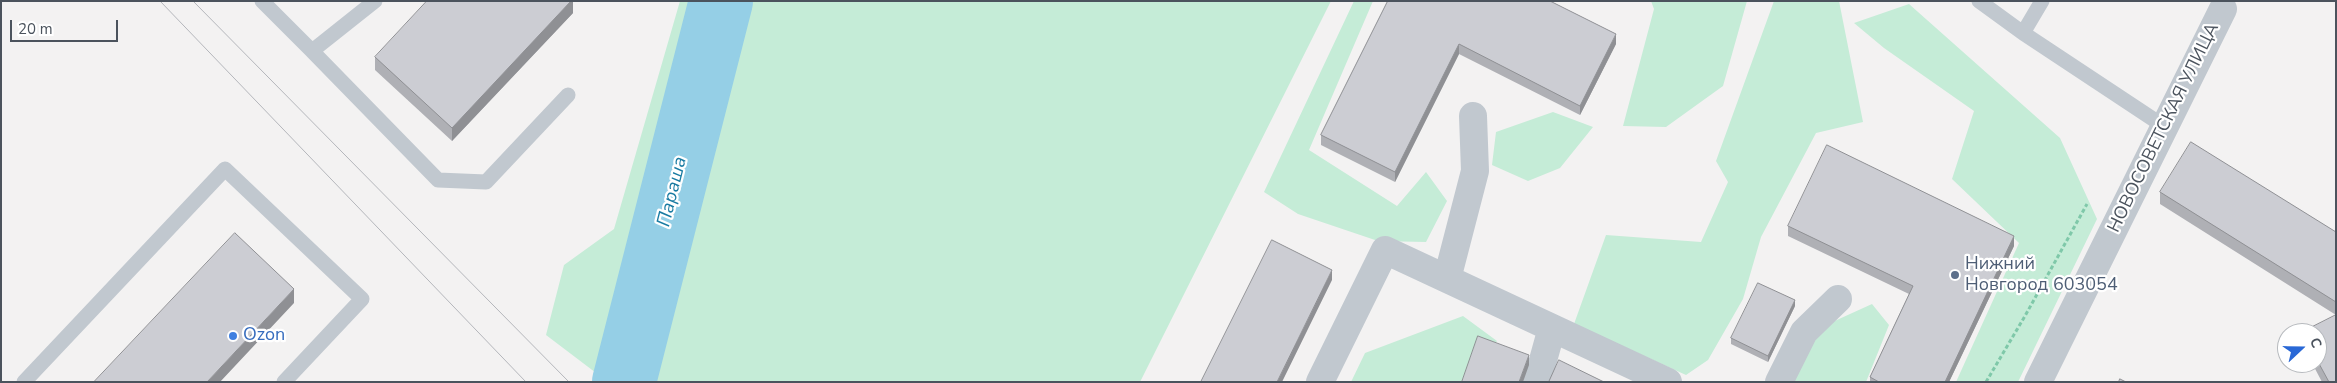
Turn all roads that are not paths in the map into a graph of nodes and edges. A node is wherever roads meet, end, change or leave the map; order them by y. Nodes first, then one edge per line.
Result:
1 (262, 1) edge
2 (375, 1) edge
3 (1979, 1) edge
4 (2042, 1) edge
5 (2223, 9) dead end
6 (2023, 33) junction
7 (312, 51) junction
8 (568, 95) dead end
9 (1473, 116) dead end
10 (2165, 127) junction
11 (1447, 279) junction
12 (1838, 299) dead end
13 (1552, 328) junction
14 (24, 382) edge
15 (284, 382) edge
16 (1320, 382) edge
17 (1537, 382) edge
18 (1668, 382) edge
19 (1779, 382) edge
20 (2038, 382) edge

1 - 7 lane
2 - 7 lane
3 - 6 lane
4 - 6 lane
5 - 10 street, НОВОСОВЕТСКАЯ УЛИЦА
6 - 10 lane
7 - 8 lane
9 - 11 street
10 - 20 street, НОВОСОВЕТСКАЯ УЛИЦА
11 - 13 street
11 - 16 street
12 - 19 street
13 - 17 street
13 - 18 street
14 - 15 lane

